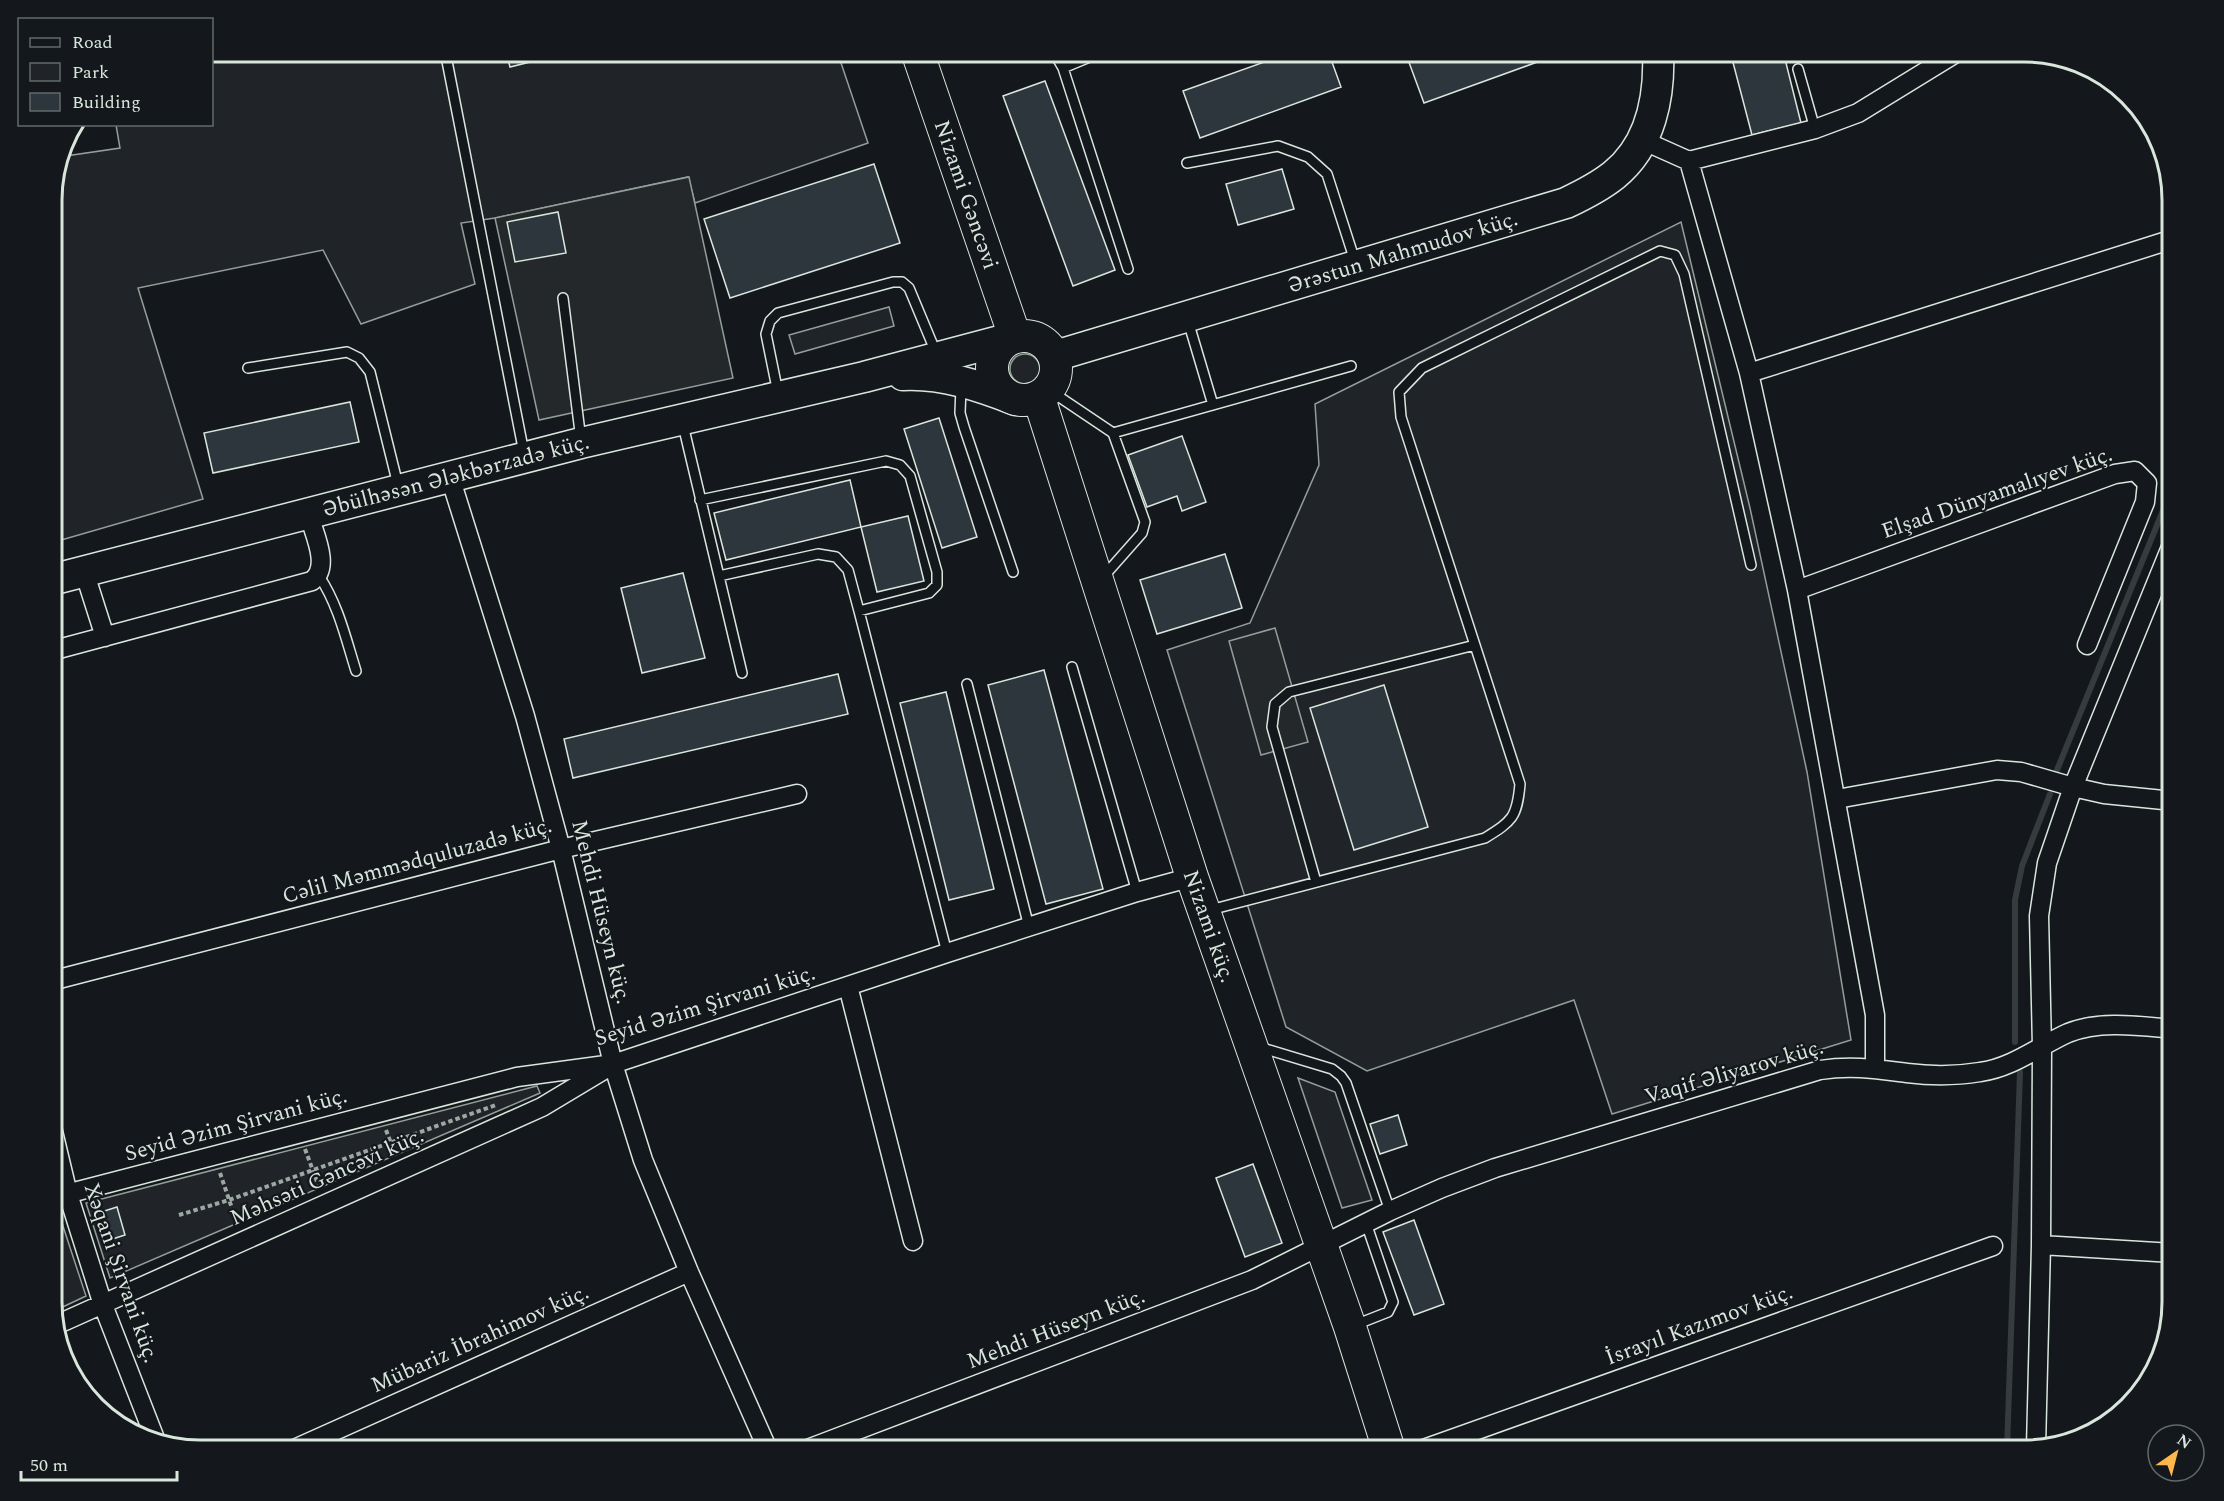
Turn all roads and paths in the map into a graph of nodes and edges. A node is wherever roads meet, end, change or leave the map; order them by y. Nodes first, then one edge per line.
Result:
1 (447, 62) edge
2 (921, 62) edge
3 (1059, 62) edge
4 (1077, 62) edge
5 (1658, 62) edge
6 (1941, 62) edge
7 (1063, 68) junction
8 (1798, 69) dead end
9 (1815, 129) junction
10 (1642, 141) junction
11 (1689, 161) junction
12 (1187, 163) dead end
13 (2163, 242) edge
14 (1356, 266) junction
15 (1128, 269) dead end
16 (563, 298) dead end
17 (1186, 317) junction
18 (1015, 337) junction
19 (1055, 356) junction
20 (938, 357) junction
21 (1351, 366) dead end
22 (248, 368) dead end
23 (1749, 373) junction
24 (864, 377) junction
25 (961, 381) junction
26 (778, 396) junction
27 (1034, 396) junction
28 (1213, 405) junction
29 (682, 420) junction
30 (1113, 433) junction
31 (581, 443) junction
32 (525, 458) junction
33 (450, 477) junction
34 (400, 490) junction
35 (700, 500) junction
36 (309, 514) junction
37 (1751, 565) dead end
38 (84, 571) junction
39 (1013, 572) dead end
40 (319, 576) junction
41 (719, 576) junction
42 (62, 577) edge
43 (1098, 582) junction
44 (2163, 584) edge
45 (1797, 590) junction
46 (859, 611) junction
47 (105, 637) junction
48 (1475, 645) junction
49 (2087, 645) dead end
50 (62, 648) edge
51 (1072, 667) dead end
52 (356, 671) dead end
53 (742, 673) dead end
54 (968, 684) dead end
55 (2073, 788) junction
56 (797, 794) dead end
57 (1837, 800) junction
58 (2163, 800) edge
59 (561, 849) junction
60 (1192, 877) junction
61 (1316, 882) junction
62 (1137, 892) junction
63 (1204, 912) junction
64 (1029, 927) junction
65 (947, 953) junction
66 (62, 978) edge
67 (848, 986) junction
68 (2163, 1029) edge
69 (1251, 1045) junction
70 (2042, 1047) junction
71 (613, 1064) junction
72 (1875, 1068) junction
73 (497, 1104) dead end
74 (384, 1126) dead end
75 (391, 1142) junction
76 (304, 1146) dead end
77 (396, 1155) dead end
78 (219, 1169) dead end
79 (313, 1170) junction
80 (320, 1187) dead end
81 (62, 1195) edge
82 (229, 1200) junction
83 (62, 1201) edge
84 (1390, 1211) junction
85 (179, 1215) dead end
86 (237, 1223) dead end
87 (1366, 1223) junction
88 (913, 1241) dead end
89 (2041, 1245) junction
90 (1321, 1246) junction
91 (1993, 1246) dead end
92 (2163, 1251) edge
93 (689, 1272) junction
94 (103, 1305) junction
95 (63, 1322) edge
96 (1350, 1327) junction
97 (152, 1431) edge
98 (2036, 1439) edge
99 (314, 1440) edge
100 (764, 1440) edge
101 (831, 1440) edge
102 (1386, 1440) edge
103 (1449, 1440) edge

1 - 32 lane
2 - 18 highway, Nizami Gəncəvi
3 - 7 lane
4 - 7 lane
5 - 10 main road, Ərəstun Mahmudov küç.
6 - 9 street
7 - 15 lane
8 - 9 lane
9 - 11 street
10 - 11 street
10 - 14 main road, Ərəstun Mahmudov küç.
11 - 23 street
12 - 14 lane
13 - 23 street
14 - 17 main road, Ərəstun Mahmudov küç.
16 - 31 lane
17 - 19 main road, Ərəstun Mahmudov küç.
17 - 28 lane
18 - 19 highway
18 - 20 main road
18 - 27 highway
19 - 27 highway
20 - 24 main road
20 - 26 lane
21 - 28 lane
22 - 34 lane
23 - 45 street
24 - 25 main road
24 - 26 main road, Əbülhəsən Ələkbərzadə küç.
25 - 27 main road
25 - 39 lane
26 - 29 main road, Əbülhəsən Ələkbərzadə küç.
27 - 30 lane
27 - 43 highway, Nizami küç.
28 - 30 lane
29 - 31 main road, Əbülhəsən Ələkbərzadə küç.
29 - 35 lane
30 - 43 lane
31 - 32 main road, Əbülhəsən Ələkbərzadə küç.
32 - 33 main road, Əbülhəsən Ələkbərzadə küç.
33 - 34 main road, Əbülhəsən Ələkbərzadə küç.
33 - 59 street, Mehdi Hüseyn küç.
34 - 36 main road, Əbülhəsən Ələkbərzadə küç.
35 - 41 lane
35 - 46 lane
36 - 38 main road, Əbülhəsən Ələkbərzadə küç.
36 - 40 street
37 - 48 lane
38 - 42 main road, Əbülhəsən Ələkbərzadə küç.
38 - 47 street
40 - 47 street
40 - 52 lane
41 - 46 lane
41 - 53 lane
43 - 60 highway, Nizami küç.
44 - 55 street
45 - 49 street, Elşad Dünyamalıyev küç.
45 - 57 street
46 - 65 lane
47 - 50 street
48 - 61 lane
48 - 61 lane
51 - 62 lane
54 - 64 lane
55 - 57 street
55 - 58 street
55 - 70 street
56 - 59 street, Cəlil Məmmədquluzadə küç.
57 - 72 street
59 - 66 street, Cəlil Məmmədquluzadə küç.
59 - 71 street, Mehdi Hüseyn küç.
60 - 62 street, Seyid Əzim Şirvani küç.
60 - 63 highway, Nizami küç.
61 - 63 lane
62 - 64 street, Seyid Əzim Şirvani küç.
63 - 69 highway, Nizami küç.
64 - 65 street, Seyid Əzim Şirvani küç.
65 - 67 street, Seyid Əzim Şirvani küç.
67 - 71 street, Seyid Əzim Şirvani küç.
67 - 88 street
68 - 70 street, Vaqif Əliyarov küç.
69 - 84 lane
69 - 90 highway, Nizami küç.
70 - 72 street, Vaqif Əliyarov küç.
70 - 89 street
71 - 81 street, Seyid Əzim Şirvani küç.
71 - 93 street, Mehdi Hüseyn küç.
71 - 94 street, Məhsəti Gəncəvi küç.
72 - 84 street, Vaqif Əliyarov küç.
73 - 75 path
74 - 75 path
75 - 77 path
75 - 79 path
76 - 79 path
78 - 82 path
79 - 80 path
79 - 82 path
82 - 85 path
82 - 86 path
83 - 94 street, Xəqani Şirvani küç.
84 - 87 street, Vaqif Əliyarov küç.
87 - 90 street, Vaqif Əliyarov küç.
87 - 96 lane
89 - 92 street
89 - 98 street
90 - 96 highway, Nizami küç.
90 - 101 street, Mehdi Hüseyn küç.
91 - 103 street, İsrayıl Kazımov küç.
93 - 99 street, Mübariz İbrahimov küç.
93 - 100 street, Mehdi Hüseyn küç.
94 - 95 street, Məhsəti Gəncəvi küç.
94 - 97 street, Xəqani Şirvani küç.
96 - 102 highway, Nizami küç.

